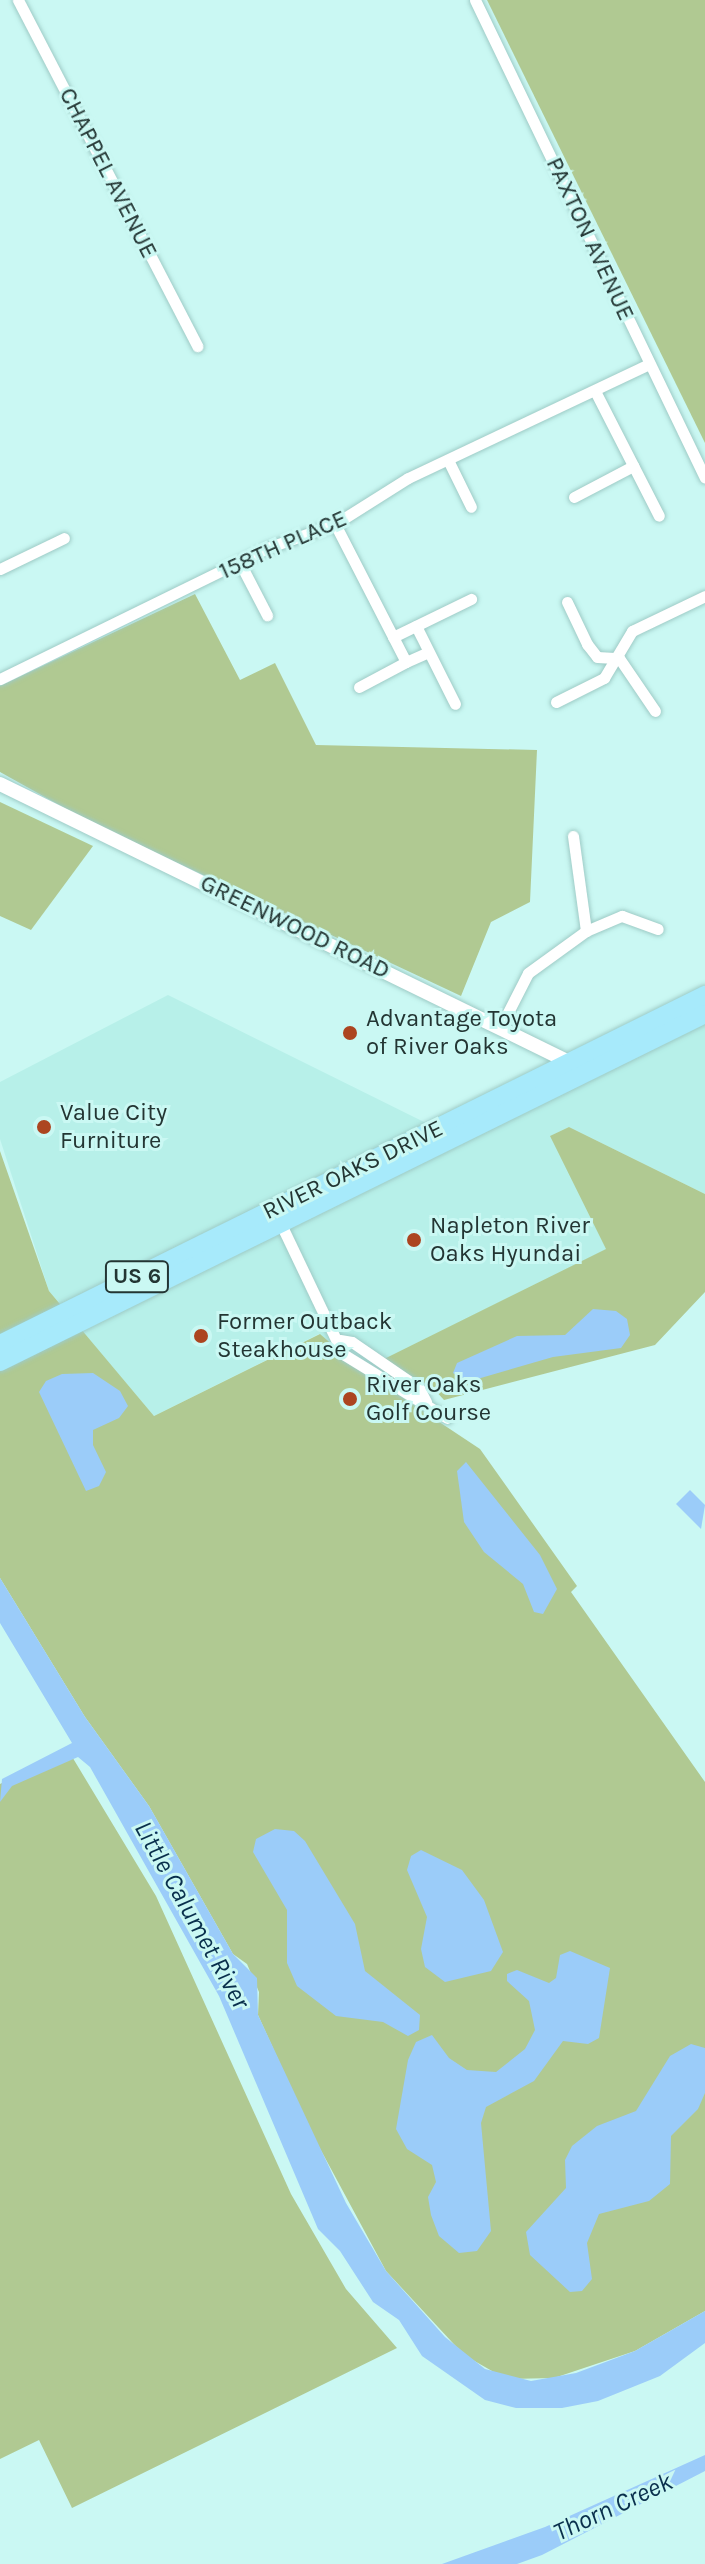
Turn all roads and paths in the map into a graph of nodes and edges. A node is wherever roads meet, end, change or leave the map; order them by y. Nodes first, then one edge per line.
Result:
1 (18, 0) edge
2 (475, 0) edge
3 (197, 346) dead end
4 (649, 364) junction
5 (595, 391) junction
6 (448, 460) junction
7 (633, 466) junction
8 (705, 478) edge
9 (574, 497) dead end
10 (471, 507) dead end
11 (659, 516) dead end
12 (335, 524) junction
13 (64, 538) dead end
14 (240, 563) junction
15 (0, 569) edge
16 (705, 596) edge
17 (471, 599) dead end
18 (567, 602) dead end
19 (267, 615) dead end
20 (416, 626) junction
21 (393, 637) junction
22 (428, 652) junction
23 (619, 658) junction
24 (406, 662) junction
25 (0, 679) edge
26 (359, 687) dead end
27 (556, 702) dead end
28 (455, 704) dead end
29 (655, 711) dead end
30 (0, 784) edge
31 (573, 836) dead end
32 (658, 929) dead end
33 (586, 931) junction
34 (705, 995) edge
35 (705, 1014) edge
36 (501, 1026) junction
37 (569, 1063) junction
38 (589, 1072) junction
39 (277, 1217) junction
40 (0, 1344) edge
41 (0, 1362) edge
42 (447, 1418) dead end

1 - 3 street, CHAPPEL AVENUE
2 - 4 street, PAXTON AVENUE
4 - 5 street, 158TH PLACE
4 - 8 street, PAXTON AVENUE
5 - 6 street, 158TH PLACE
5 - 7 street
6 - 10 street
6 - 12 street, 158TH PLACE
7 - 9 street
7 - 11 street
12 - 14 street, 158TH PLACE
12 - 21 street
13 - 15 street
14 - 19 street
14 - 25 street, 158TH PLACE
16 - 23 street
17 - 20 street
18 - 23 street
20 - 21 street
20 - 22 street
21 - 24 street
22 - 24 street
22 - 28 street
23 - 27 street
23 - 29 street
24 - 26 street
30 - 36 street, GREENWOOD ROAD
31 - 33 street
32 - 33 street
33 - 36 street
34 - 37 main road, RIVER OAKS DRIVE / US 6
35 - 38 main road, RIVER OAKS DRIVE / US 6
36 - 37 street, GREENWOOD ROAD
37 - 38 street, GREENWOOD ROAD
37 - 39 main road, RIVER OAKS DRIVE / US 6
38 - 39 main road, RIVER OAKS DRIVE / US 6
39 - 40 main road, RIVER OAKS DRIVE / US 6
39 - 41 main road, RIVER OAKS DRIVE / US 6
39 - 42 street

